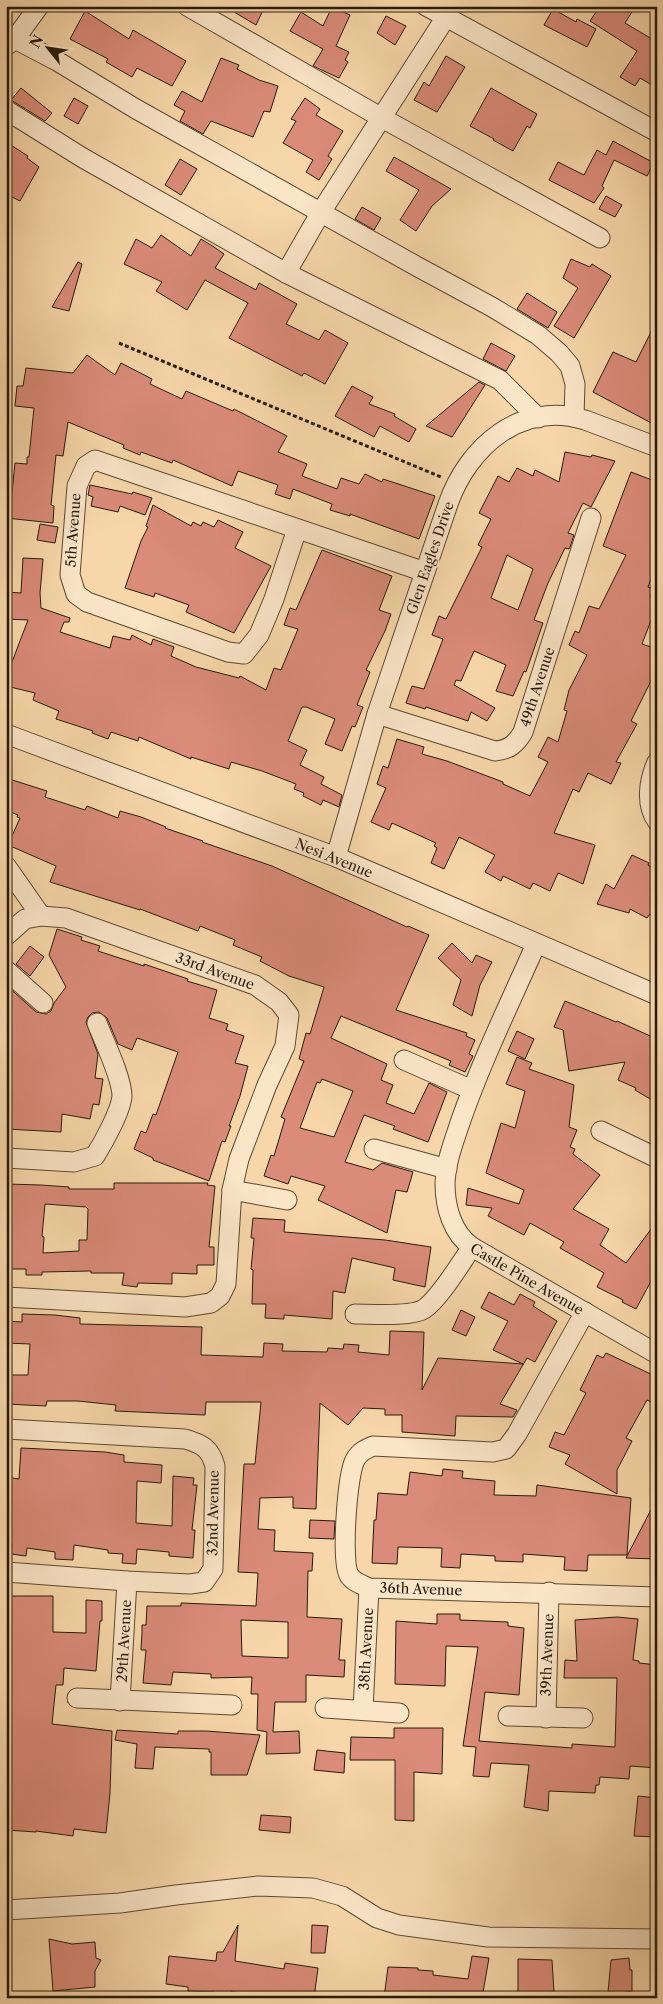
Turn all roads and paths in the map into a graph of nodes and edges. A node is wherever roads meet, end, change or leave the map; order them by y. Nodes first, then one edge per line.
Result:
1 (39, 6) edge
2 (187, 6) edge
3 (426, 6) edge
4 (446, 17) junction
5 (10, 42) edge
6 (6, 110) edge
7 (382, 118) junction
8 (657, 132) edge
9 (321, 212) junction
10 (600, 238) dead end
11 (286, 273) junction
12 (119, 343) dead end
13 (574, 417) junction
14 (538, 418) junction
15 (657, 447) edge
16 (455, 484) junction
17 (590, 518) dead end
18 (297, 530) junction
19 (425, 572) junction
20 (377, 714) junction
21 (6, 734) edge
22 (657, 762) edge
23 (657, 821) edge
24 (336, 857) junction
25 (6, 866) edge
26 (41, 916) junction
27 (6, 936) edge
28 (536, 944) junction
29 (6, 970) edge
30 (657, 995) edge
31 (43, 1003) dead end
32 (97, 1022) dead end
33 (404, 1060) dead end
34 (472, 1090) junction
35 (602, 1132) dead end
36 (374, 1149) dead end
37 (6, 1158) edge
38 (657, 1158) edge
39 (447, 1169) junction
40 (232, 1190) junction
41 (288, 1200) dead end
42 (472, 1247) junction
43 (6, 1297) edge
44 (585, 1312) junction
45 (355, 1314) dead end
46 (655, 1347) edge
47 (6, 1429) edge
48 (6, 1572) edge
49 (127, 1582) junction
50 (369, 1588) junction
51 (549, 1592) junction
52 (657, 1597) edge
53 (77, 1698) dead end
54 (120, 1701) junction
55 (232, 1705) dead end
56 (325, 1708) dead end
57 (363, 1710) junction
58 (399, 1713) dead end
59 (508, 1716) dead end
60 (546, 1718) junction
61 (583, 1718) dead end
62 (6, 1910) edge
63 (657, 1940) edge

1 - 5 street
2 - 7 street
3 - 4 street
4 - 7 street
4 - 8 street
5 - 9 street
6 - 11 street
7 - 9 street
7 - 10 street
9 - 11 street
9 - 13 street
11 - 14 street
12 - 16 path
13 - 14 street, Glen Eagles Drive
13 - 15 street, Glen Eagles Drive
14 - 16 street, Glen Eagles Drive
16 - 19 street, Glen Eagles Drive
17 - 20 street, 49th Avenue
18 - 18 street, 5th Avenue
18 - 19 street, 5th Avenue
19 - 20 street, Glen Eagles Drive
20 - 24 street, Glen Eagles Drive
21 - 24 street, Nesi Avenue
22 - 23 street
24 - 28 street, Nesi Avenue
25 - 26 street
26 - 27 street, 33rd Avenue
26 - 40 street, 33rd Avenue
28 - 30 street, Nesi Avenue
28 - 34 street, Castle Pine Avenue
29 - 31 street
32 - 37 street
33 - 34 street
34 - 39 street, Castle Pine Avenue
35 - 38 street
36 - 39 street
39 - 42 street, Castle Pine Avenue
40 - 41 street
40 - 43 street, 33rd Avenue
42 - 44 street, Castle Pine Avenue
42 - 45 street
44 - 46 street, Castle Pine Avenue
44 - 50 street, 36th Avenue
47 - 49 street, 32nd Avenue
48 - 49 street, 32nd Avenue
49 - 54 street, 29th Avenue
50 - 51 street, 36th Avenue
50 - 57 street, 38th Avenue
51 - 52 street, 36th Avenue
51 - 60 street, 39th Avenue
53 - 54 street, 29th Avenue
54 - 55 street, 29th Avenue
56 - 57 street, 38th Avenue
57 - 58 street, 38th Avenue
59 - 60 street
60 - 61 street
62 - 63 street

